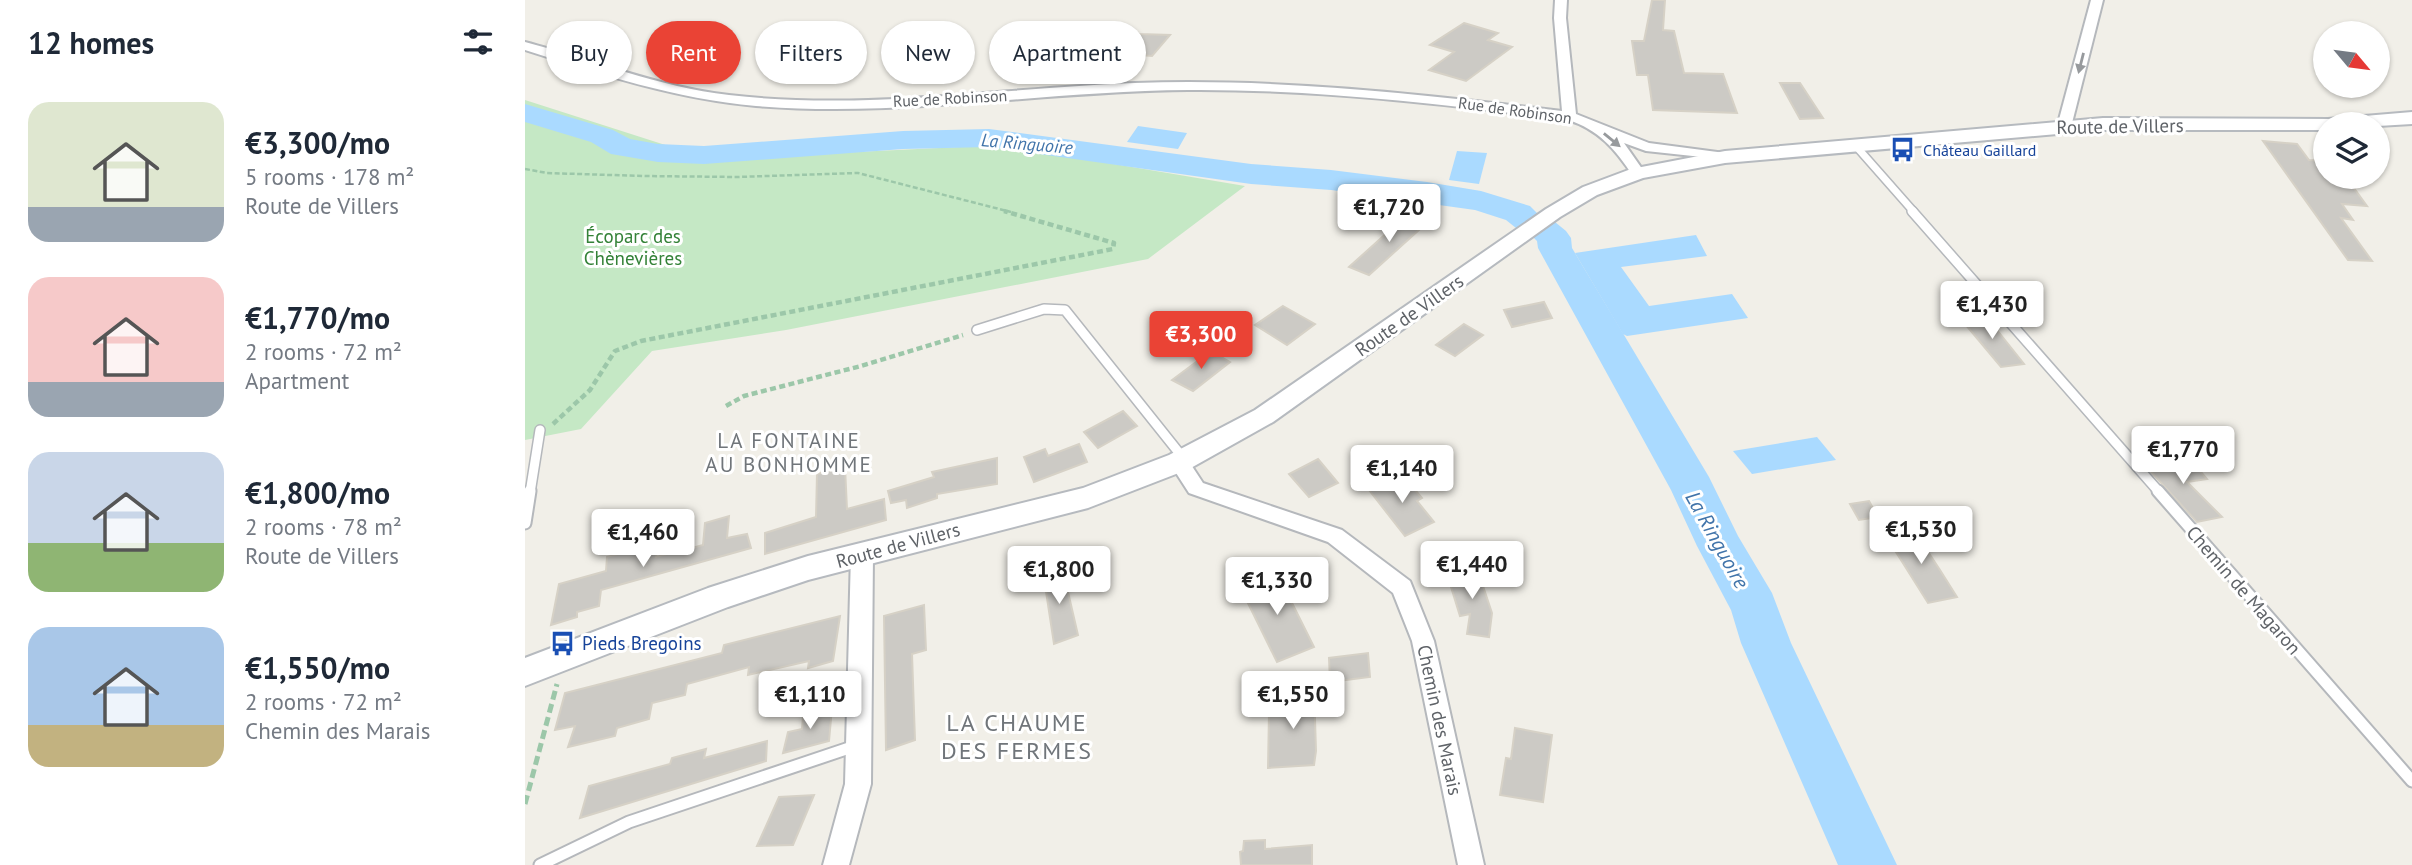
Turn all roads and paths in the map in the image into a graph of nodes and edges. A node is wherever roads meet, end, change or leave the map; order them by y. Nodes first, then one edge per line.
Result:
1 (1561, 0) edge
2 (2098, 0) edge
3 (525, 46) edge
4 (1569, 116) junction
5 (2412, 118) edge
6 (2390, 120) edge
7 (1590, 122) junction
8 (2313, 124) edge
9 (2064, 127) junction
10 (1855, 145) junction
11 (1646, 147) junction
12 (1725, 157) junction
13 (525, 169) edge
14 (1648, 171) junction
15 (977, 330) joint
16 (726, 406) dead end
17 (540, 430) joint
18 (1182, 461) junction
19 (525, 523) edge
20 (862, 554) junction
21 (556, 659) junction
22 (525, 672) edge
23 (858, 745) junction
24 (2412, 781) edge
25 (525, 804) edge
26 (540, 865) edge
27 (836, 865) edge
28 (1471, 865) edge

1 - 4 street
2 -> 9 street
3 - 4 street, Rue de Robinson
4 - 7 street, Rue de Robinson
5 - 6 main road, Route de Villers
7 - 11 street, Rue de Robinson
7 -> 14 street, Rue de Robinson
8 - 9 main road, Route de Villers
9 - 10 main road, Route de Villers
10 - 12 main road, Route de Villers
10 - 24 lane, Chemin de Magaron
11 - 12 street, Rue de Robinson
11 - 14 street
12 - 14 main road, Route de Villers
13 - 17 path
14 - 18 main road, Route de Villers
15 - 16 path
15 - 18 lane
17 - 19 lane
18 - 20 main road, Route de Villers
18 - 28 street, Chemin des Marais
20 - 21 main road, Route de Villers
20 - 23 street
21 - 22 main road, Route de Villers
21 - 25 path
23 - 26 lane
23 - 27 street

